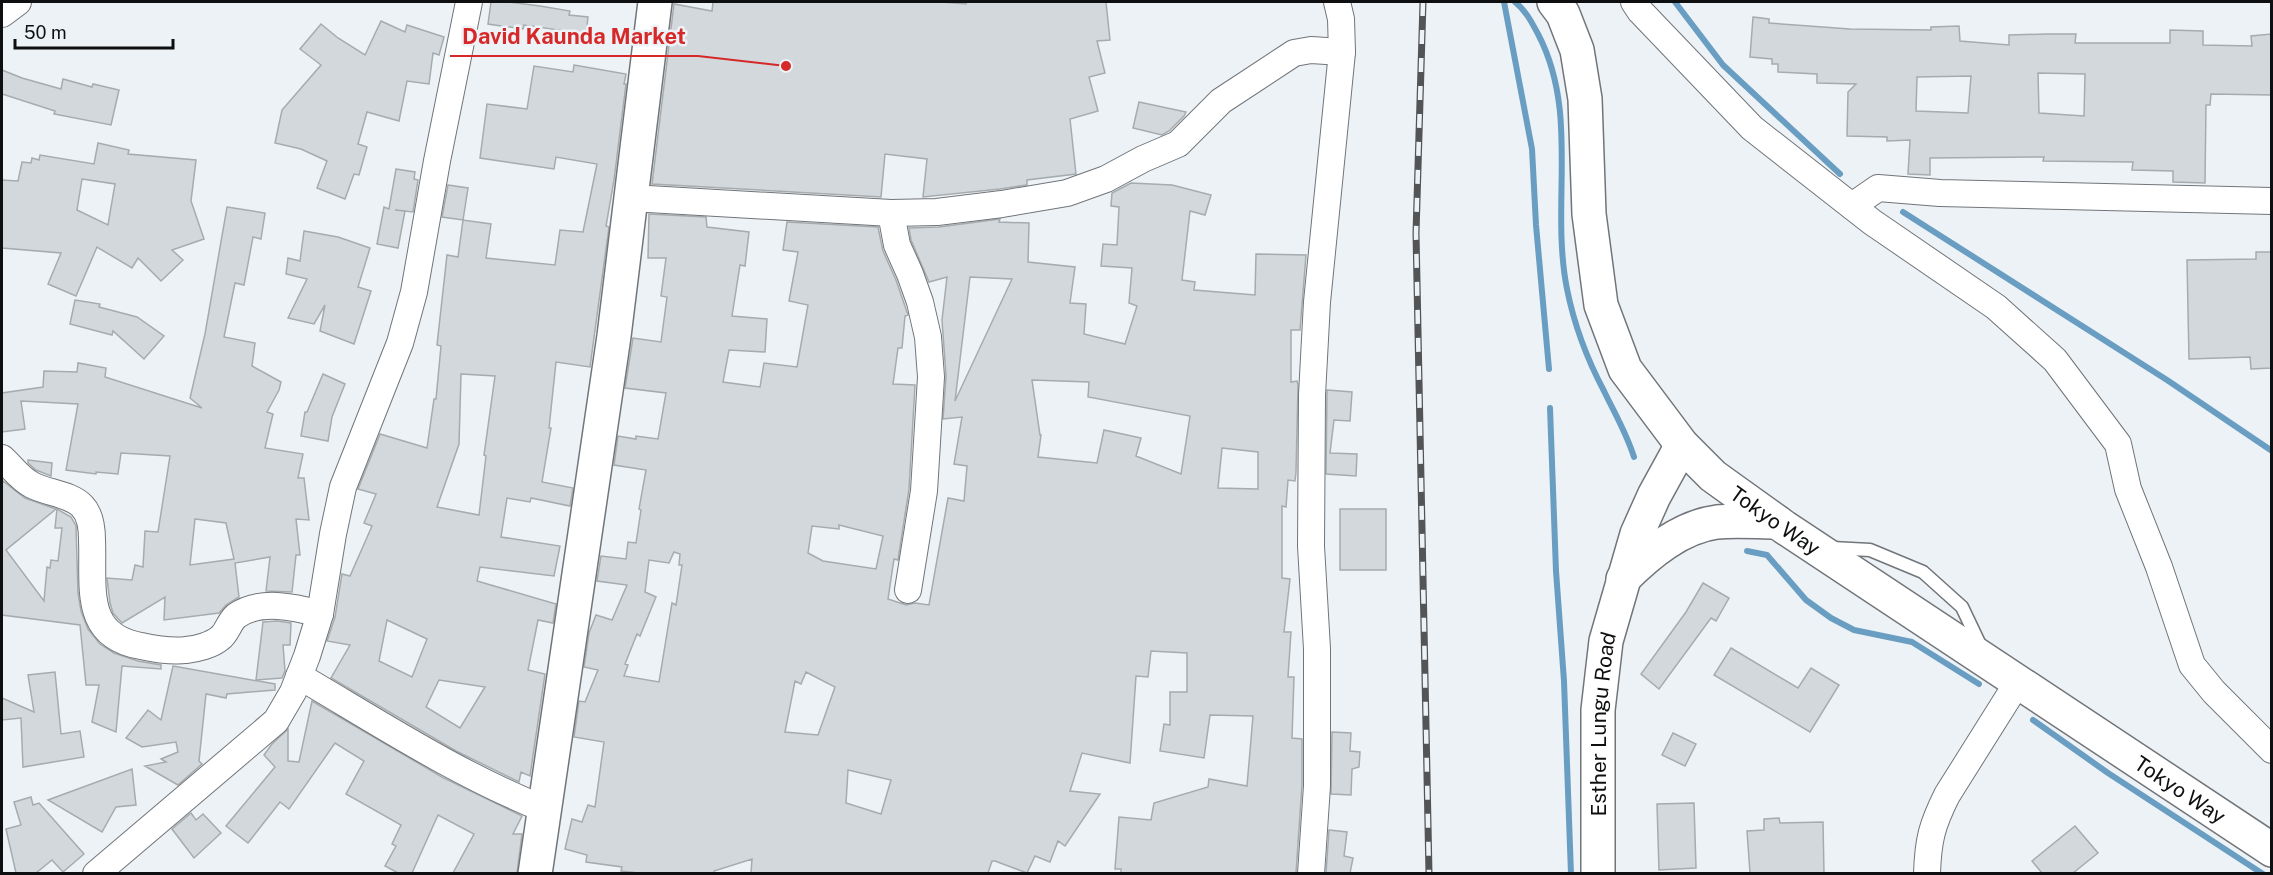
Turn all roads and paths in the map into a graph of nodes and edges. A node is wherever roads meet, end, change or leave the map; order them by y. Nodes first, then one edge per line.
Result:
1 (18, 2) edge
2 (470, 2) edge
3 (655, 2) edge
4 (1337, 2) edge
5 (1554, 2) edge
6 (1634, 2) edge
7 (2, 14) edge
8 (1342, 52) junction
9 (631, 198) junction
10 (2271, 201) edge
11 (1852, 206) junction
12 (891, 213) junction
13 (1682, 445) junction
14 (2, 458) edge
15 (1777, 522) junction
16 (1623, 579) junction
17 (908, 590) dead end
18 (320, 614) junction
19 (299, 676) junction
20 (2018, 682) junction
21 (2271, 750) edge
22 (544, 808) junction
23 (2271, 850) edge
24 (96, 873) edge
25 (535, 873) edge
26 (1311, 873) edge
27 (1599, 873) edge
28 (1926, 873) edge

1 - 7 street
2 - 18 street
3 - 9 street
4 - 8 street
5 - 13 street, Tokyo Way
6 - 11 street
8 - 12 street
8 - 26 street
9 - 12 street
9 - 22 street
10 - 11 street
11 - 21 street
12 - 17 street
13 - 15 street, Tokyo Way
13 - 16 street, Esther Lungu Road
14 - 18 street
15 - 16 street, Esther Lungu Road
15 - 20 street, Tokyo Way
16 - 27 street, Esther Lungu Road
18 - 19 street
19 - 22 street
19 - 24 street
20 - 23 street, Tokyo Way
20 - 28 street
22 - 25 street

